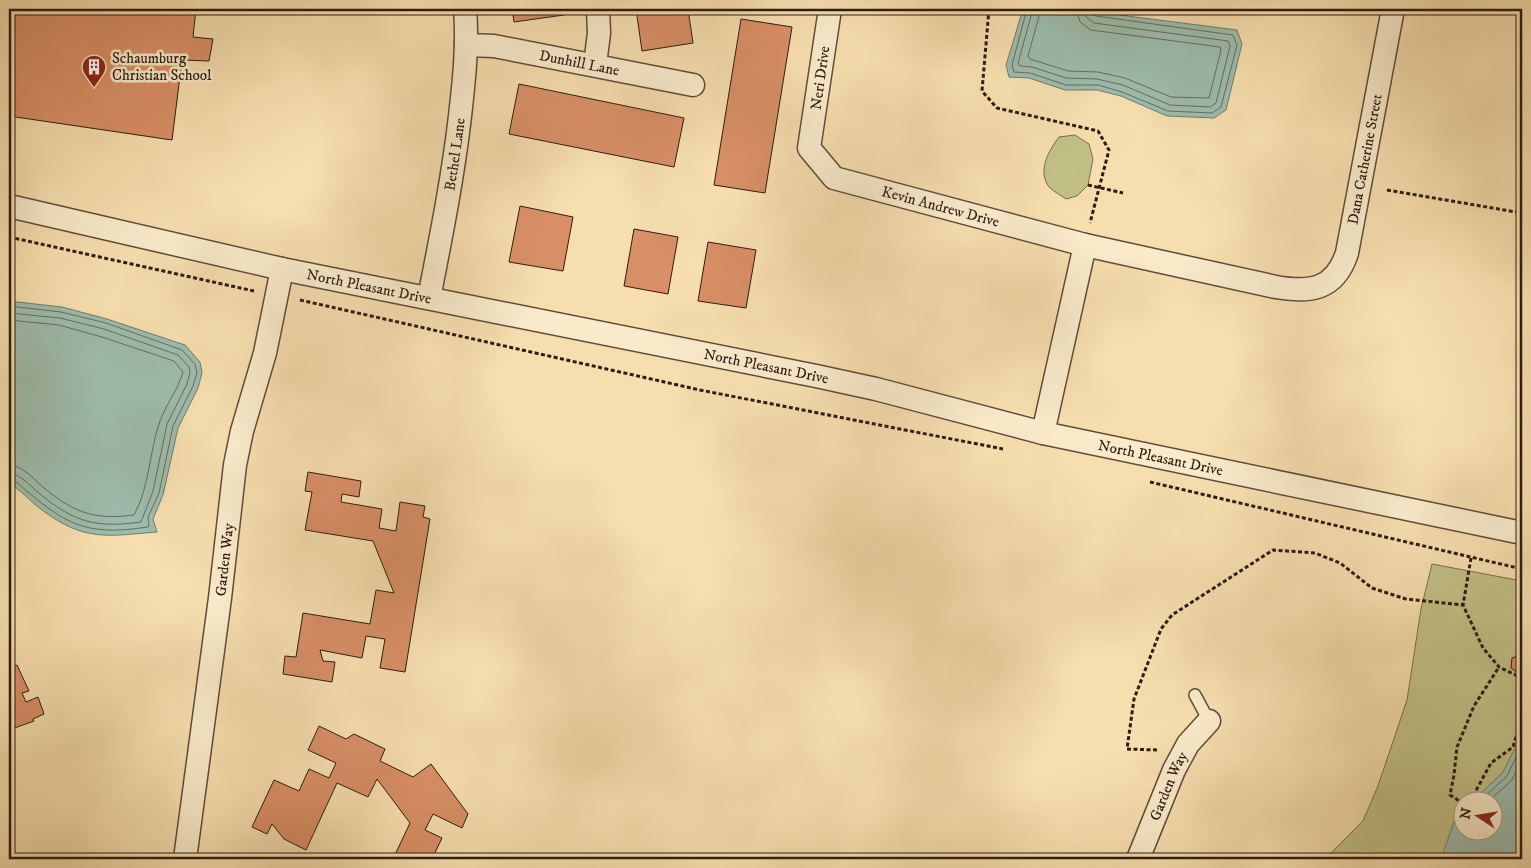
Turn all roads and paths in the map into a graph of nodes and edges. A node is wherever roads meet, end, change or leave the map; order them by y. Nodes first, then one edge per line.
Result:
1 (465, 9) edge
2 (598, 9) edge
3 (830, 9) edge
4 (990, 9) edge
5 (1393, 9) edge
6 (466, 45) junction
7 (595, 65) junction
8 (693, 85) dead end
9 (809, 148) joint
10 (1088, 185) dead end
11 (1099, 188) junction
12 (1387, 190) dead end
13 (1123, 193) dead end
14 (9, 206) edge
15 (1522, 213) edge
16 (9, 237) edge
17 (1085, 246) junction
18 (282, 269) junction
19 (1306, 290) joint
20 (277, 296) junction
21 (429, 298) junction
22 (1043, 432) junction
23 (1009, 450) dead end
24 (1141, 480) dead end
25 (1522, 533) edge
26 (1471, 558) junction
27 (1522, 569) edge
28 (1463, 605) junction
29 (1499, 667) junction
30 (1522, 678) edge
31 (1195, 695) dead end
32 (1522, 716) edge
33 (1209, 721) joint
34 (1184, 750) junction
35 (1476, 790) edge
36 (1454, 798) edge
37 (190, 857) edge
38 (1138, 859) edge

1 - 6 street, Bethel Lane
2 - 7 street
3 - 9 street, Neri Drive
4 - 11 path
5 - 19 street, Dana Catherine Street
6 - 7 street, Dunhill Lane
6 - 21 street, Bethel Lane
7 - 8 street, Dunhill Lane
9 - 17 street, Kevin Andrew Drive
10 - 11 path
11 - 13 path
11 - 17 path
12 - 15 path
14 - 18 street, North Pleasant Drive
16 - 20 path
17 - 19 street, Kevin Andrew Drive
17 - 22 street
18 - 20 street, Garden Way
18 - 21 street, North Pleasant Drive
20 - 23 path
20 - 37 street, Garden Way
21 - 22 street, North Pleasant Drive
22 - 25 street, North Pleasant Drive
24 - 26 path
26 - 27 path
26 - 28 path
28 - 29 path
28 - 34 path
29 - 30 path
29 - 36 path
31 - 33 lane
32 - 35 path
33 - 34 street, Garden Way
34 - 38 street, Garden Way

